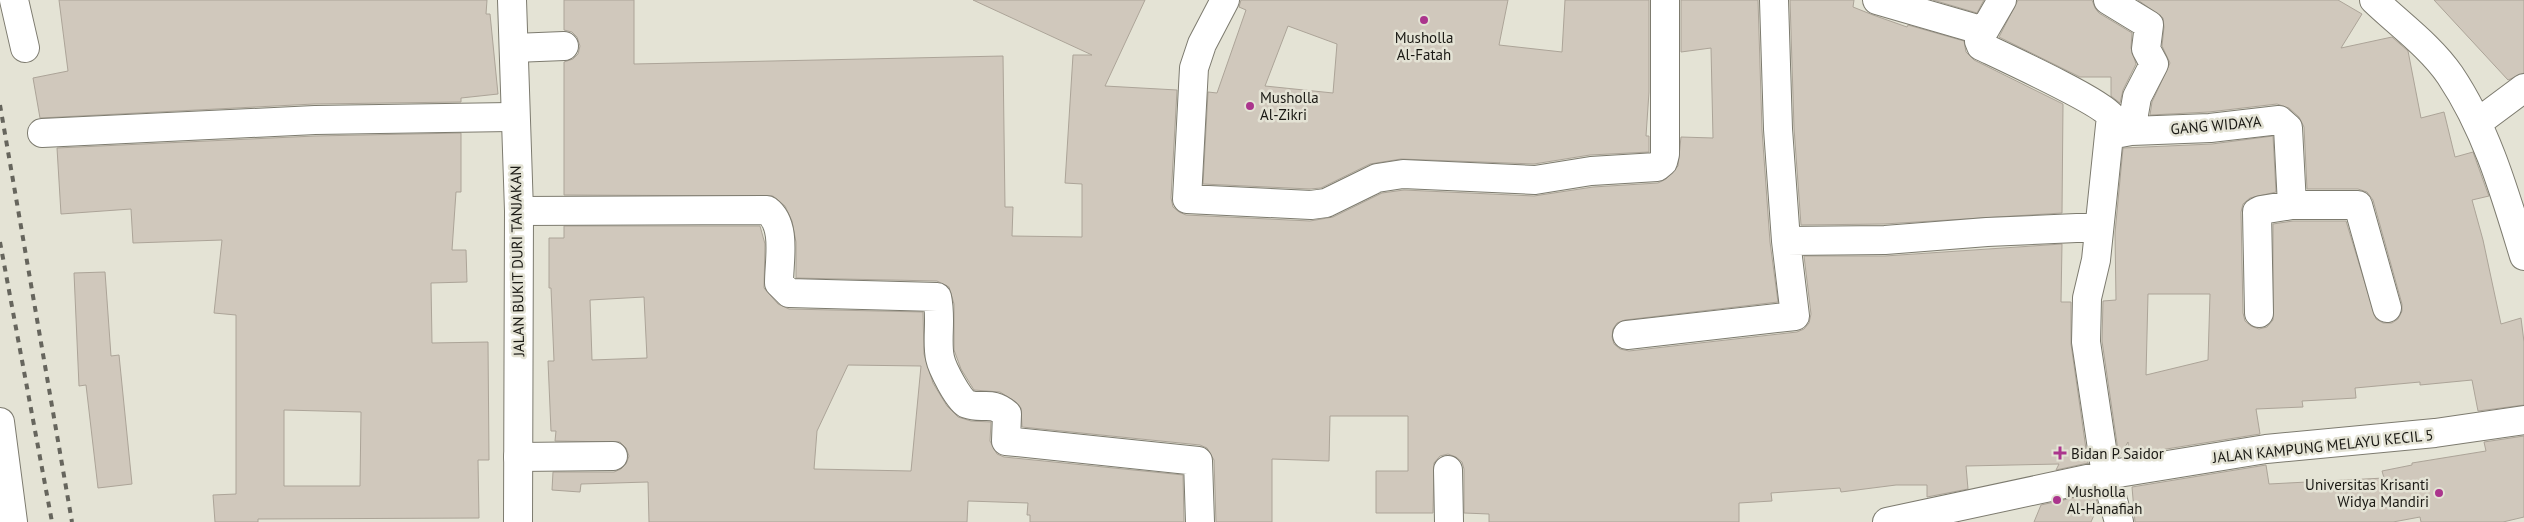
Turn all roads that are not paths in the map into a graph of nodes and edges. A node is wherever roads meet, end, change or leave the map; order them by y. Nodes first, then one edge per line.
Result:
1 (14, 0) edge
2 (512, 0) edge
3 (1225, 0) edge
4 (1665, 0) edge
5 (1774, 0) edge
6 (1877, 0) edge
7 (2002, 0) edge
8 (2108, 0) edge
9 (2374, 0) edge
10 (1984, 31) junction
11 (564, 46) dead end
12 (25, 48) dead end
13 (514, 48) junction
14 (2524, 88) edge
15 (514, 117) junction
16 (2477, 122) junction
17 (42, 133) dead end
18 (2120, 133) junction
19 (2292, 205) junction
20 (519, 211) junction
21 (2518, 217) edge
22 (2099, 227) junction
23 (1786, 241) junction
24 (2524, 256) edge
25 (2387, 308) dead end
26 (2259, 312) dead end
27 (1627, 335) dead end
28 (2524, 420) edge
29 (0, 427) edge
30 (613, 456) dead end
31 (518, 457) junction
32 (1448, 470) dead end
33 (2106, 474) junction
34 (1903, 521) edge
35 (13, 522) edge
36 (518, 522) edge
37 (1200, 522) edge
38 (1449, 522) edge
39 (2119, 522) edge

1 - 12 street
2 - 13 street, JALAN BUKIT DURI TANJAKAN
3 - 4 street
5 - 23 street
6 - 10 street
7 - 10 street
8 - 18 street
9 - 16 street
10 - 18 street
11 - 13 street
13 - 15 street, JALAN BUKIT DURI TANJAKAN
14 - 16 street
15 - 17 street
15 - 20 street, JALAN BUKIT DURI TANJAKAN
16 - 21 street
18 - 19 street, GANG WIDAYA
18 - 22 street
19 - 25 street
19 - 26 street
20 - 31 street, JALAN BUKIT DURI TANJAKAN
20 - 37 street
21 - 24 street
22 - 23 street
22 - 33 street
23 - 27 street
28 - 33 street, JALAN KAMPUNG MELAYU KECIL 5
29 - 35 street
30 - 31 street
31 - 36 street, JALAN BUKIT DURI TANJAKAN
32 - 38 street
33 - 34 street, JALAN KAMPUNG MELAYU KECIL 5
33 - 39 street

